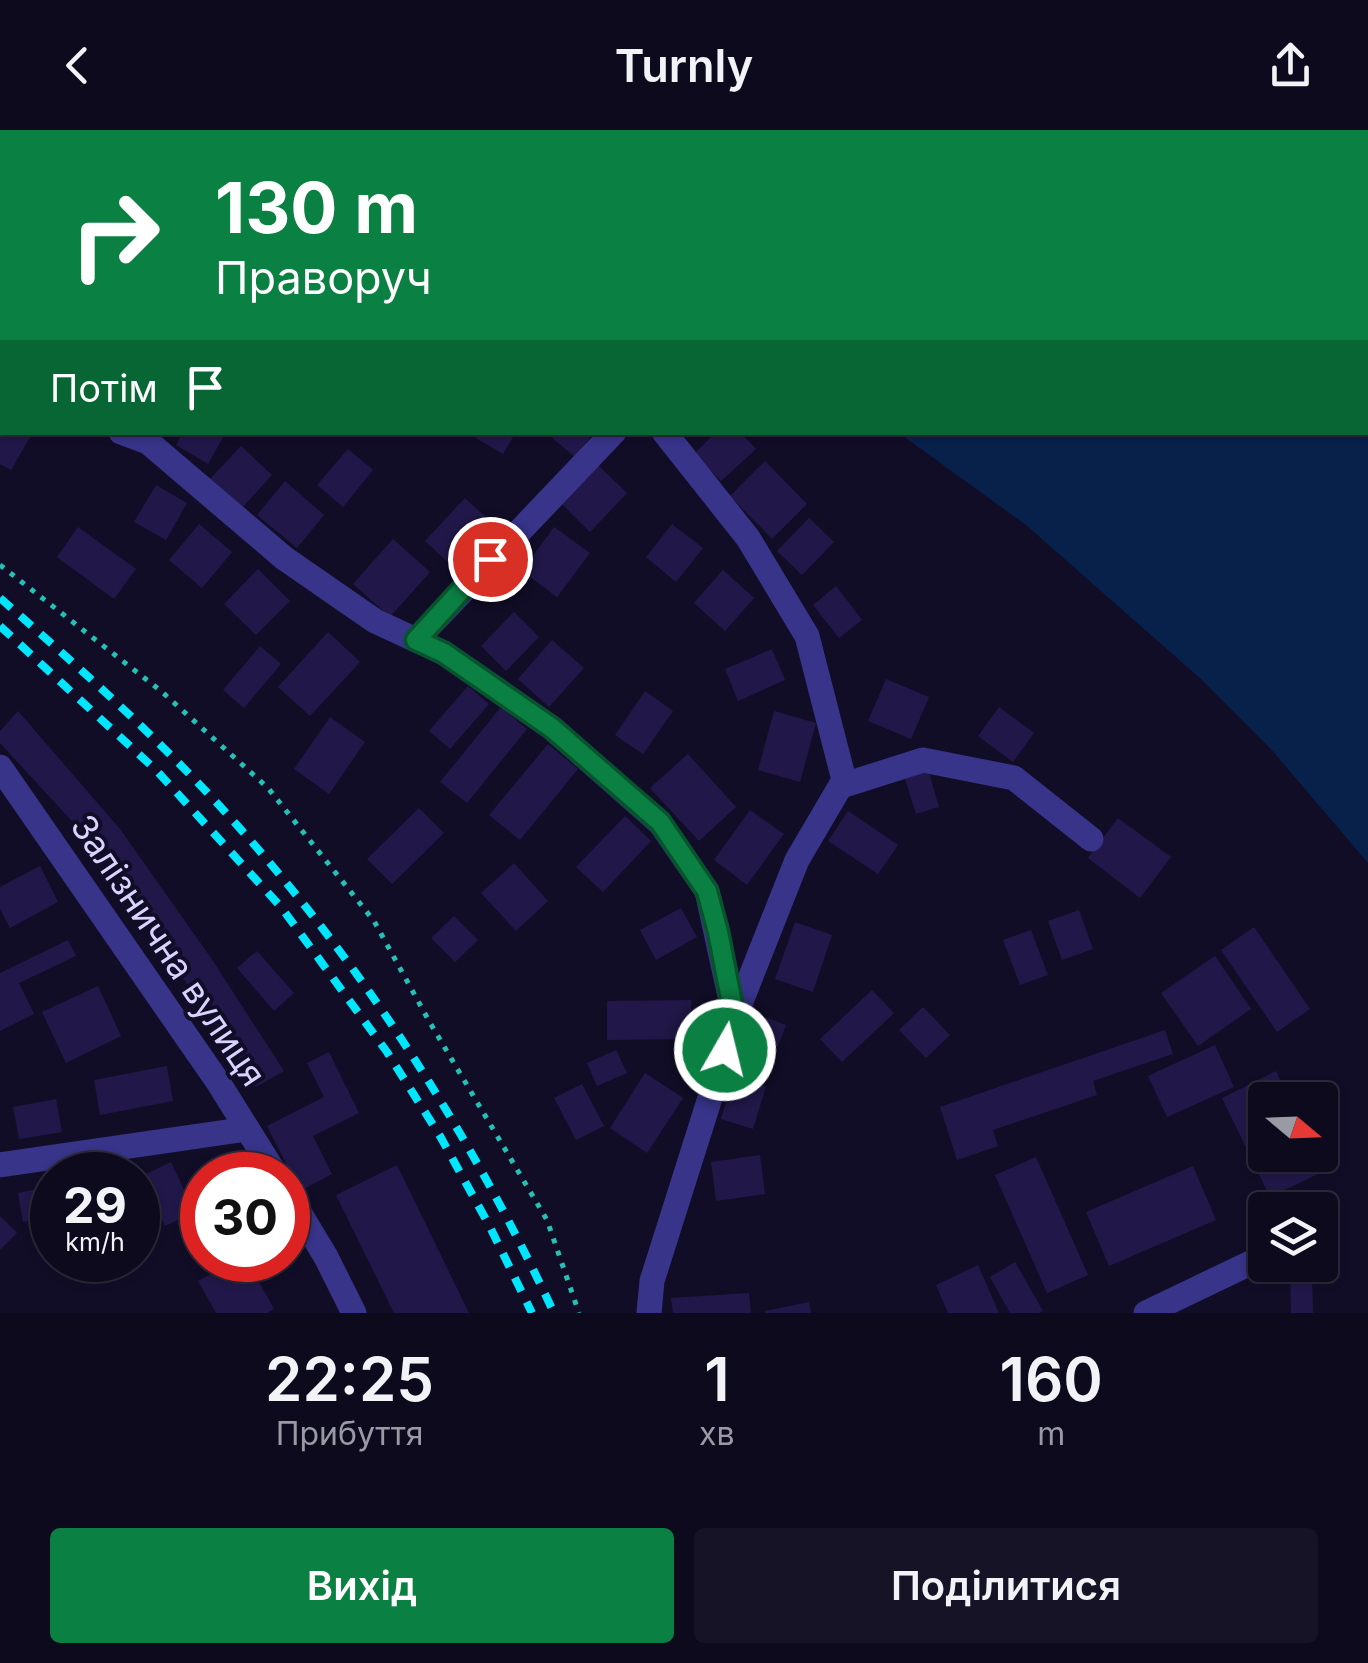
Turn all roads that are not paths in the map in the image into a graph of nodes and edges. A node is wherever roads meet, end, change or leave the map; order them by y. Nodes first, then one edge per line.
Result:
1 (129, 435) edge
2 (611, 435) edge
3 (666, 435) edge
4 (416, 640) junction
5 (0, 767) edge
6 (840, 786) junction
7 (1092, 839) dead end
8 (735, 1019) junction
9 (248, 1129) junction
10 (262, 1152) edge
11 (0, 1166) edge
12 (310, 1230) edge
13 (1248, 1264) edge
14 (354, 1313) edge
15 (649, 1313) edge
16 (1146, 1313) edge

1 - 4 street
2 - 4 street
3 - 6 street
4 - 8 street
5 - 9 street, Залізнична вулиця
6 - 7 street
6 - 8 street
8 - 15 street
9 - 10 street, Залізнична вулиця
9 - 11 street
12 - 14 street
13 - 16 street

